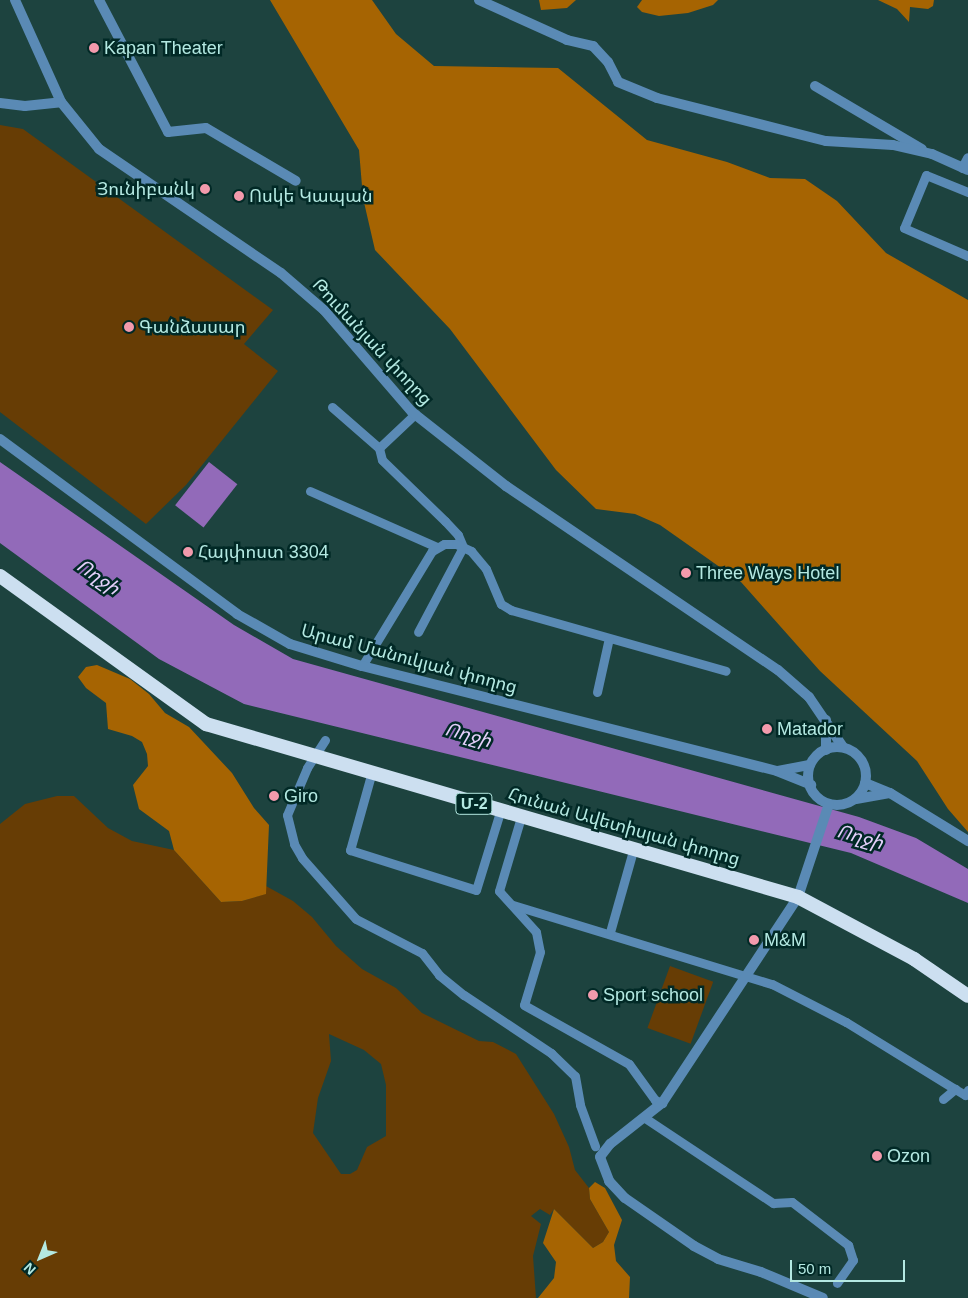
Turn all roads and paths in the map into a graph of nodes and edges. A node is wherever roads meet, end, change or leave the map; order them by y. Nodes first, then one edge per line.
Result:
1 (15, 0) edge
2 (99, 0) edge
3 (479, 0) edge
4 (815, 86) dead end
5 (61, 102) junction
6 (0, 103) edge
7 (932, 154) junction
8 (968, 158) edge
9 (965, 169) edge
10 (296, 181) dead end
11 (968, 192) edge
12 (968, 256) edge
13 (332, 407) dead end
14 (415, 414) junction
15 (0, 439) edge
16 (379, 448) junction
17 (310, 491) dead end
18 (463, 547) junction
19 (437, 548) junction
20 (0, 576) edge
21 (418, 632) dead end
22 (609, 638) junction
23 (362, 666) junction
24 (726, 671) dead end
25 (597, 692) dead end
26 (826, 719) junction
27 (325, 740) dead end
28 (843, 747) junction
29 (826, 750) junction
30 (314, 758) junction
31 (809, 765) junction
32 (777, 771) junction
33 (371, 775) junction
34 (865, 782) junction
35 (810, 785) junction
36 (890, 793) junction
37 (856, 799) junction
38 (829, 806) junction
39 (500, 812) junction
40 (522, 817) junction
41 (968, 841) edge
42 (634, 847) junction
43 (798, 897) junction
44 (513, 905) junction
45 (610, 932) junction
46 (748, 976) junction
47 (968, 996) edge
48 (955, 1089) junction
49 (967, 1094) edge
50 (943, 1099) dead end
51 (662, 1103) junction
52 (645, 1118) junction
53 (595, 1146) dead end
54 (837, 1283) dead end
55 (823, 1298) edge

1 - 5 street, Թումանյան փողոց
2 - 10 street
3 - 7 street
4 - 7 street
5 - 6 street
5 - 14 street, Թումանյան փողոց
7 - 9 street
8 - 9 street
11 - 12 lane
13 - 16 lane
14 - 16 lane
14 - 26 street, Թումանյան փողոց
15 - 23 street, Արամ Մանուկյան փողոց
16 - 18 lane
17 - 19 lane
18 - 19 lane
18 - 21 lane
18 - 22 lane
19 - 23 lane
20 - 30 highway, Հունան Ավետիսյան փողոց / Մ-2
22 - 24 lane
22 - 25 lane
23 - 32 street, Արամ Մանուկյան փողոց
26 - 28 street, Թումանյան փողոց
26 - 29 street
27 - 30 lane
28 - 29 street
28 - 34 street
29 - 31 street
30 - 33 highway, Հունան Ավետիսյան փողոց / Մ-2
30 - 53 lane
31 - 32 street, Արամ Մանուկյան փողոց
31 - 35 street
32 - 35 street, Արամ Մանուկյան փողոց
33 - 39 highway, Հունան Ավետիսյան փողոց / Մ-2
33 - 39 lane
34 - 36 street
34 - 37 street
35 - 38 street
36 - 37 street
36 - 41 street
37 - 38 street
38 - 43 street
39 - 40 highway, Հունան Ավետիսյան փողոց / Մ-2
40 - 42 highway, Հունան Ավետիսյան փողոց / Մ-2
40 - 44 lane
42 - 43 highway, Հունան Ավետիսյան փողոց / Մ-2
42 - 45 lane
43 - 46 street
43 - 47 highway, Հունան Ավետիսյան փողոց / Մ-2
44 - 45 lane
44 - 51 lane
45 - 46 lane
46 - 48 lane
46 - 51 street
48 - 49 lane
48 - 50 lane
51 - 52 street
52 - 54 lane
52 - 55 street

